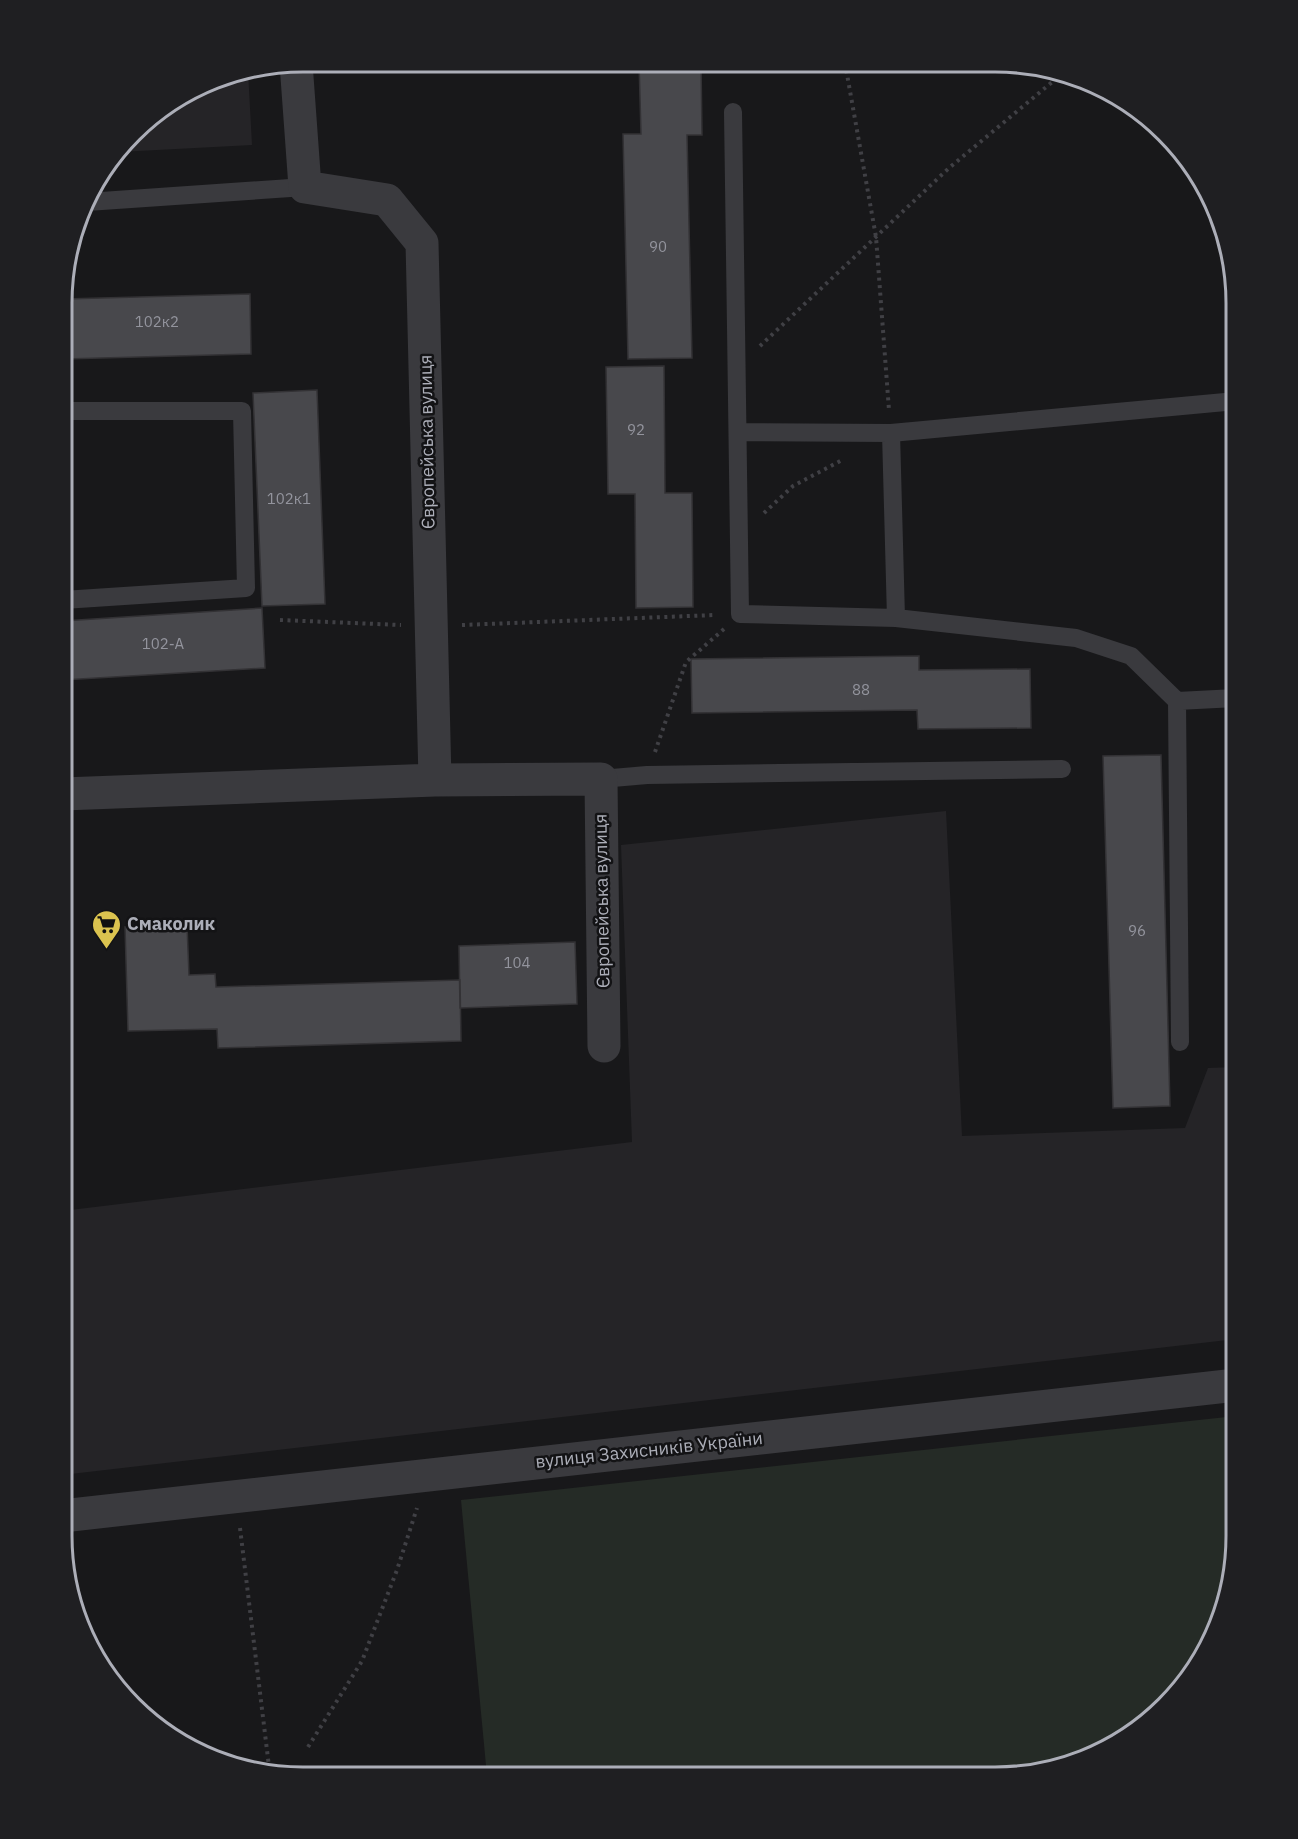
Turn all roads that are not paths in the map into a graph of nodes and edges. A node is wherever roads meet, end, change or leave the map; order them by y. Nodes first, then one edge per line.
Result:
1 (297, 72) edge
2 (734, 112) dead end
3 (305, 187) junction
4 (96, 201) edge
5 (1226, 402) edge
6 (72, 411) edge
7 (738, 432) junction
8 (891, 433) junction
9 (72, 599) edge
10 (896, 618) junction
11 (1226, 699) edge
12 (1177, 701) junction
13 (1062, 769) dead end
14 (601, 779) junction
15 (435, 780) junction
16 (72, 794) edge
17 (1180, 1042) dead end
18 (604, 1046) dead end
19 (1226, 1385) edge
20 (72, 1515) edge

1 - 3 street
2 - 7 lane
3 - 4 lane
3 - 15 street, Європейська вулиця
5 - 8 lane
6 - 9 lane
7 - 8 lane
7 - 10 lane
8 - 10 lane
10 - 12 lane
11 - 12 lane
12 - 17 lane
13 - 14 lane
14 - 15 street
14 - 18 street, Європейська вулиця
15 - 16 street
19 - 20 street, вулиця Захисників України

